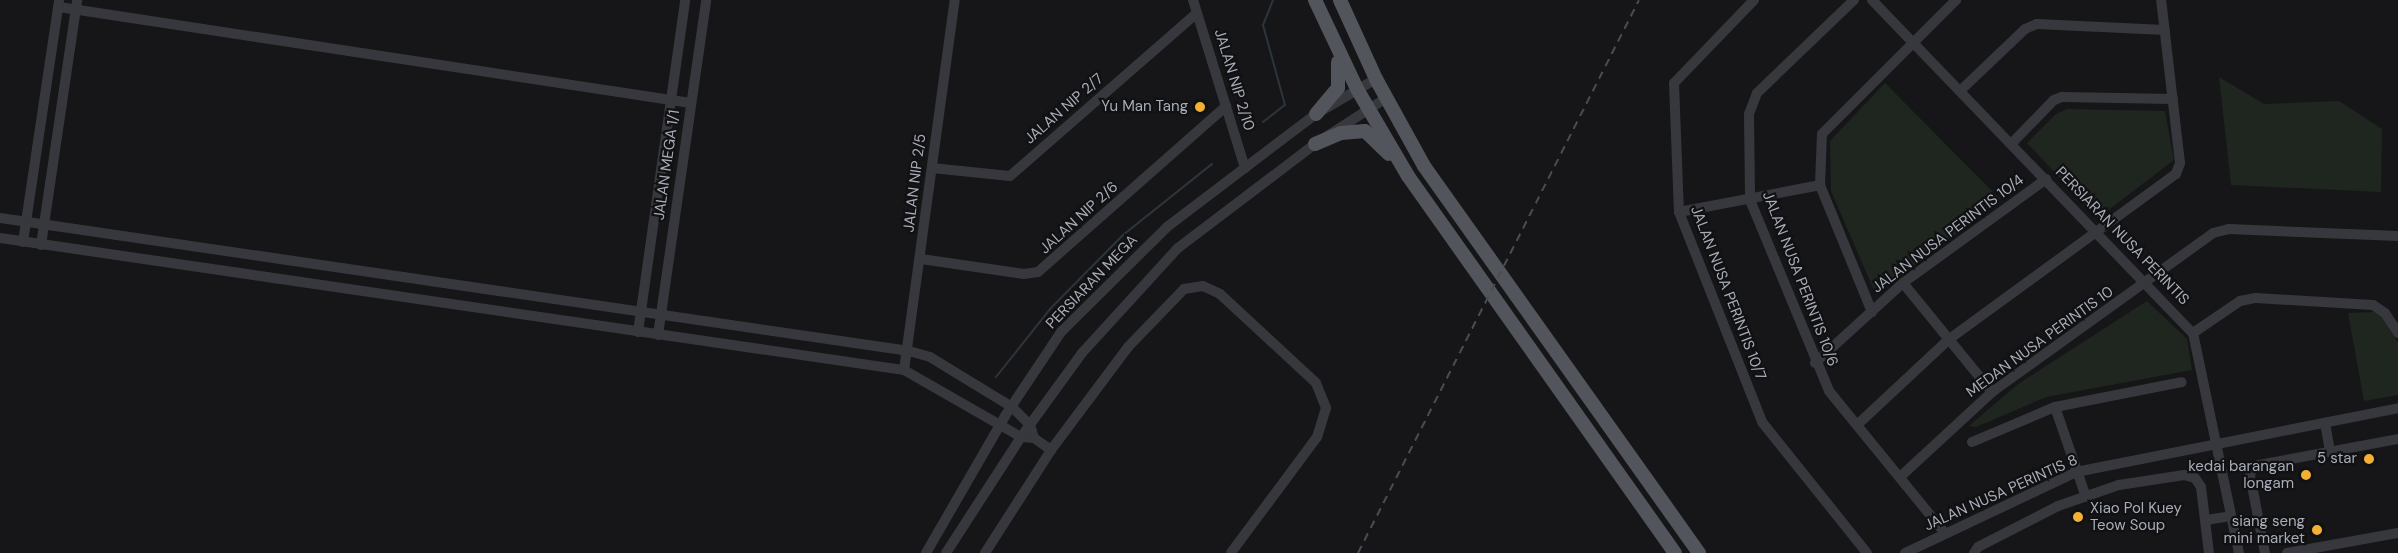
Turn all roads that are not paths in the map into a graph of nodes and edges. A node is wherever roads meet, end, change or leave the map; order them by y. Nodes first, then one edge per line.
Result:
1 (685, 0) edge
2 (706, 0) edge
3 (955, 0) edge
4 (1193, 0) edge
5 (1315, 0) edge
6 (1340, 0) edge
7 (1754, 0) edge
8 (1854, 0) edge
9 (1872, 0) edge
10 (1956, 0) edge
11 (2161, 0) edge
12 (59, 3) edge
13 (76, 4) edge
14 (1197, 13) junction
15 (2165, 30) junction
16 (1328, 32) junction
17 (1914, 43) junction
18 (1376, 79) junction
19 (1357, 89) junction
20 (1960, 91) junction
21 (1386, 98) junction
22 (2173, 99) junction
23 (671, 100) junction
24 (691, 104) junction
25 (1226, 106) junction
26 (1368, 106) junction
27 (1316, 114) junction
28 (2012, 143) junction
29 (1315, 144) junction
30 (932, 168) junction
31 (1245, 168) junction
32 (1408, 176) junction
33 (2046, 179) junction
34 (1820, 185) junction
35 (1750, 201) junction
36 (1679, 212) junction
37 (0, 218) edge
38 (26, 222) junction
39 (45, 225) junction
40 (2098, 232) junction
41 (2398, 236) edge
42 (0, 238) edge
43 (23, 242) junction
44 (41, 244) junction
45 (921, 259) junction
46 (2147, 283) junction
47 (1903, 284) junction
48 (641, 312) junction
49 (1872, 312) junction
50 (661, 315) junction
51 (638, 332) junction
52 (2193, 333) junction
53 (2398, 333) edge
54 (657, 335) junction
55 (1948, 340) junction
56 (909, 351) junction
57 (1815, 363) junction
58 (904, 370) junction
59 (2182, 382) dead end
60 (1992, 392) junction
61 (1012, 407) junction
62 (2055, 407) junction
63 (2398, 408) edge
64 (1001, 423) junction
65 (2325, 423) junction
66 (1030, 425) junction
67 (1857, 425) junction
68 (1021, 437) junction
69 (1034, 438) junction
70 (2398, 439) edge
71 (1972, 442) dead end
72 (2217, 446) junction
73 (1051, 450) junction
74 (2330, 451) junction
75 (2076, 472) junction
76 (1900, 477) junction
77 (2086, 497) junction
78 (2231, 516) junction
79 (2206, 520) junction
80 (1945, 532) junction
81 (2398, 533) edge
82 (926, 553) edge
83 (946, 553) edge
84 (986, 553) edge
85 (1231, 553) edge
86 (1675, 553) edge
87 (1699, 553) edge
88 (1867, 553) edge
89 (1905, 553) edge
90 (1974, 553) edge
91 (2209, 553) edge
92 (2239, 553) edge
93 (2265, 553) edge
94 (2287, 553) edge

1 - 23 street
2 - 24 street, JALAN MEGA 1/1
3 - 30 street, JALAN NIP 2/5
4 - 14 street, JALAN NIP 2/10
5 - 16 main road
6 - 18 main road
7 - 36 street, JALAN NUSA PERINTIS 10/7
8 - 35 street, JALAN NUSA PERINTIS 10/6
9 - 17 street, PERSIARAN NUSA PERINTIS
10 - 17 street
11 - 15 street
12 - 13 street
12 - 38 street
13 - 23 street
13 - 39 street
14 - 25 street, JALAN NIP 2/10
14 - 30 street, JALAN NIP 2/7
15 - 20 street
15 - 22 street
16 - 19 main road
16 - 27 main road
17 - 20 street, PERSIARAN NUSA PERINTIS
17 - 34 street
18 - 19 street, PERSIARAN MEGA
18 - 21 main road
19 - 26 main road
19 - 27 street, PERSIARAN MEGA
20 - 28 street, PERSIARAN NUSA PERINTIS
21 - 26 street
21 - 87 main road
22 - 28 street
22 - 40 street
23 - 24 street
23 - 48 street
24 - 50 street, JALAN MEGA 1/1
25 - 31 street, JALAN NIP 2/10
25 - 45 street, JALAN NIP 2/6
26 - 29 street
26 - 32 main road
27 - 31 street, PERSIARAN MEGA
28 - 33 street, PERSIARAN NUSA PERINTIS
29 - 32 main road
29 - 66 street
30 - 45 street, JALAN NIP 2/5
31 - 61 street, PERSIARAN MEGA
32 - 86 main road
33 - 40 street, PERSIARAN NUSA PERINTIS
33 - 47 street, JALAN NUSA PERINTIS 10/4
34 - 35 street
34 - 49 street
35 - 36 street
35 - 57 street, JALAN NUSA PERINTIS 10/6
36 - 88 street, JALAN NUSA PERINTIS 10/7
37 - 38 street
38 - 39 street
38 - 43 street
39 - 44 street
39 - 48 street
40 - 46 street, PERSIARAN NUSA PERINTIS
40 - 55 street
41 - 46 street, MEDAN NUSA PERINTIS 10
42 - 43 street
43 - 44 street
44 - 51 street
45 - 56 street, JALAN NIP 2/5
46 - 52 street, PERSIARAN NUSA PERINTIS
46 - 60 street, MEDAN NUSA PERINTIS 10
47 - 49 street, JALAN NUSA PERINTIS 10/4
47 - 55 street
48 - 50 street
48 - 51 street
49 - 57 street, JALAN NUSA PERINTIS 10/4
50 - 54 street, JALAN MEGA 1/1
50 - 56 street
51 - 54 street
52 - 53 street
52 - 72 street
54 - 58 street
55 - 60 street
55 - 67 street
56 - 58 street, JALAN NIP 2/5
56 - 61 street
57 - 67 street, JALAN NUSA PERINTIS 10/6
58 - 64 street
59 - 62 street
60 - 76 street, MEDAN NUSA PERINTIS 10
61 - 64 street, PERSIARAN MEGA
61 - 66 street
62 - 71 street
62 - 75 street
63 - 65 street, JALAN NUSA PERINTIS 8
64 - 68 street
64 - 82 street, PERSIARAN MEGA
65 - 72 street, JALAN NUSA PERINTIS 8
65 - 74 street
66 - 68 street
66 - 69 street
67 - 76 street, JALAN NUSA PERINTIS 10/6
68 - 69 street
68 - 83 street
69 - 73 street
70 - 74 street
72 - 75 street, JALAN NUSA PERINTIS 8
72 - 78 street
73 - 84 street
73 - 85 street
74 - 93 street
75 - 77 street
75 - 80 street, JALAN NUSA PERINTIS 8
76 - 80 street, JALAN NUSA PERINTIS 10/6
77 - 79 street
77 - 90 street
78 - 79 street
78 - 92 street
79 - 91 street
80 - 89 street, JALAN NUSA PERINTIS 8
81 - 94 street

